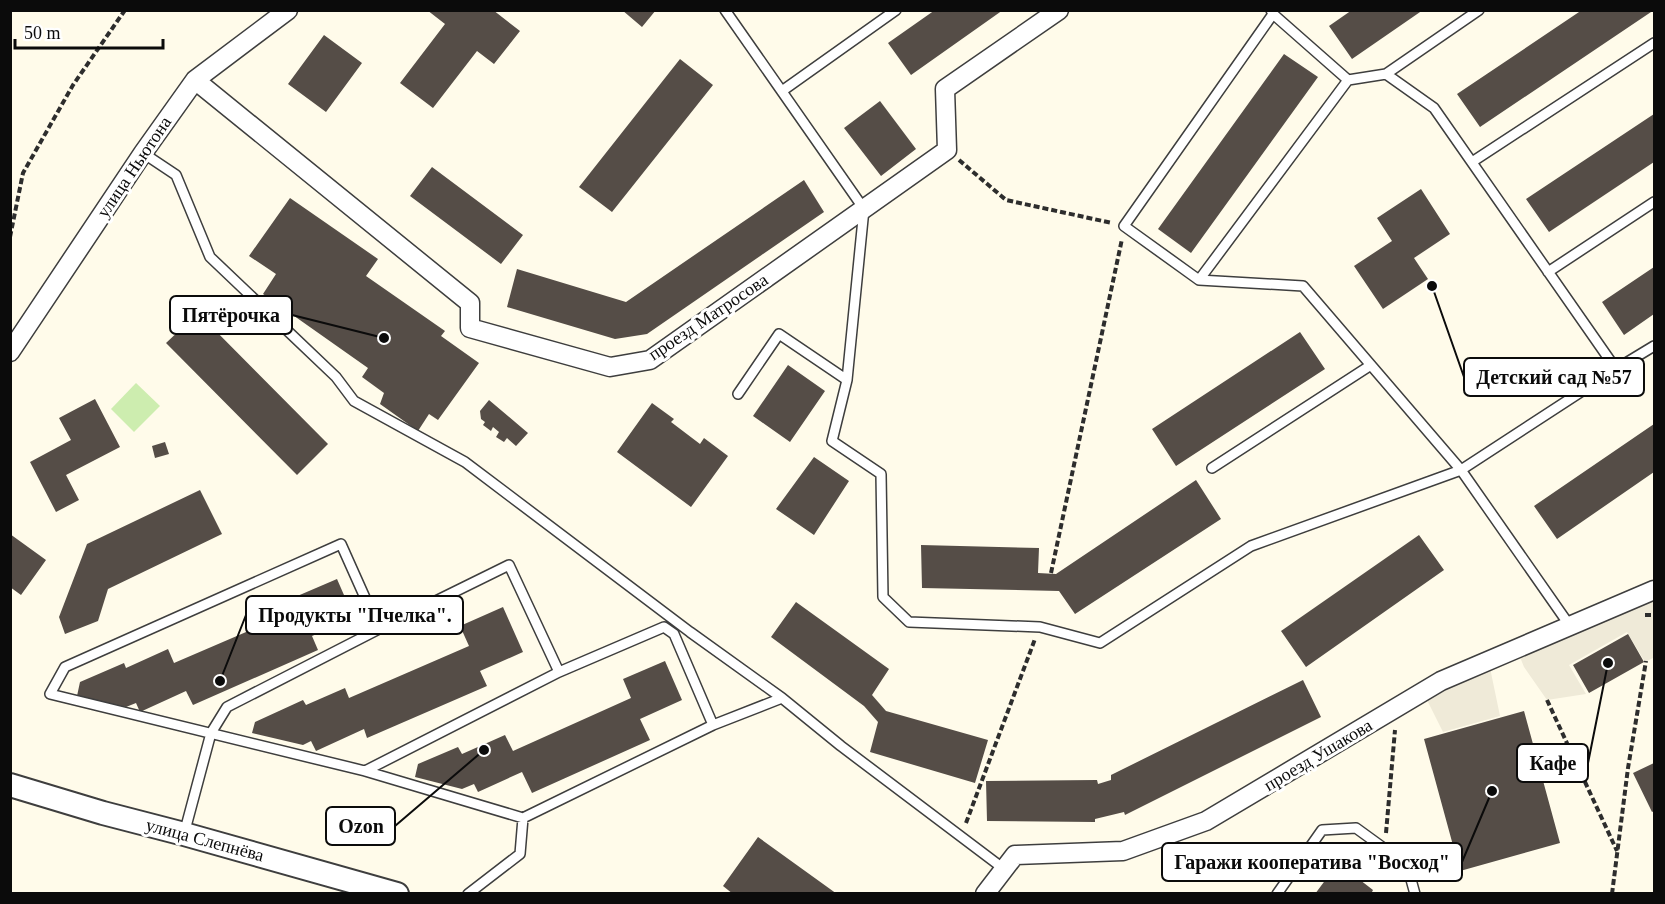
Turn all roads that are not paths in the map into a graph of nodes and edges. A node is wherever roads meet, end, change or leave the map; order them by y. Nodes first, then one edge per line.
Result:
1 (288, 10) edge
2 (725, 10) edge
3 (896, 10) edge
4 (1059, 10) edge
5 (1479, 10) edge
6 (1272, 12) edge
7 (1654, 43) edge
8 (1386, 74) junction
9 (195, 80) junction
10 (1348, 80) junction
11 (782, 91) junction
12 (143, 153) junction
13 (1472, 162) junction
14 (1654, 202) edge
15 (864, 209) junction
16 (1548, 272) junction
17 (1199, 280) junction
18 (1654, 346) edge
19 (10, 352) edge
20 (1371, 365) junction
21 (1616, 369) junction
22 (847, 380) junction
23 (738, 394) dead end
24 (1212, 468) dead end
25 (1461, 470) junction
26 (1654, 590) edge
27 (1570, 626) junction
28 (379, 629) junction
29 (559, 672) junction
30 (782, 698) junction
31 (713, 725) junction
32 (212, 733) junction
33 (365, 771) junction
34 (11, 787) edge
35 (523, 818) junction
36 (184, 834) junction
37 (1004, 869) junction
38 (397, 894) edge
39 (468, 894) edge
40 (985, 894) edge
41 (1277, 894) edge
42 (1416, 894) edge

1 - 9 street, улица Ньютона
2 - 11 lane
3 - 11 lane
4 - 15 street, проезд Матросова
5 - 8 lane
6 - 10 lane
6 - 17 lane
7 - 13 lane
8 - 10 lane
8 - 13 lane
9 - 12 street, улица Ньютона
9 - 15 street, проезд Матросова
10 - 17 lane
11 - 15 lane
12 - 19 street, улица Ньютона
12 - 30 lane
13 - 16 lane
14 - 16 lane
15 - 22 lane
16 - 21 lane
17 - 20 lane
18 - 21 lane
20 - 24 lane
20 - 25 lane
21 - 25 lane
22 - 23 lane
22 - 25 lane
25 - 27 lane
26 - 27 street, проезд Ушакова
27 - 37 street, проезд Ушакова
28 - 29 lane
28 - 32 lane
28 - 32 lane
29 - 31 lane
29 - 33 lane
30 - 31 lane
30 - 37 lane
31 - 35 lane
32 - 33 lane
32 - 36 lane
33 - 35 lane
34 - 36 street, улица Слепнёва
35 - 39 lane
36 - 38 street, улица Слепнёва
37 - 40 street, проезд Ушакова
41 - 42 lane

